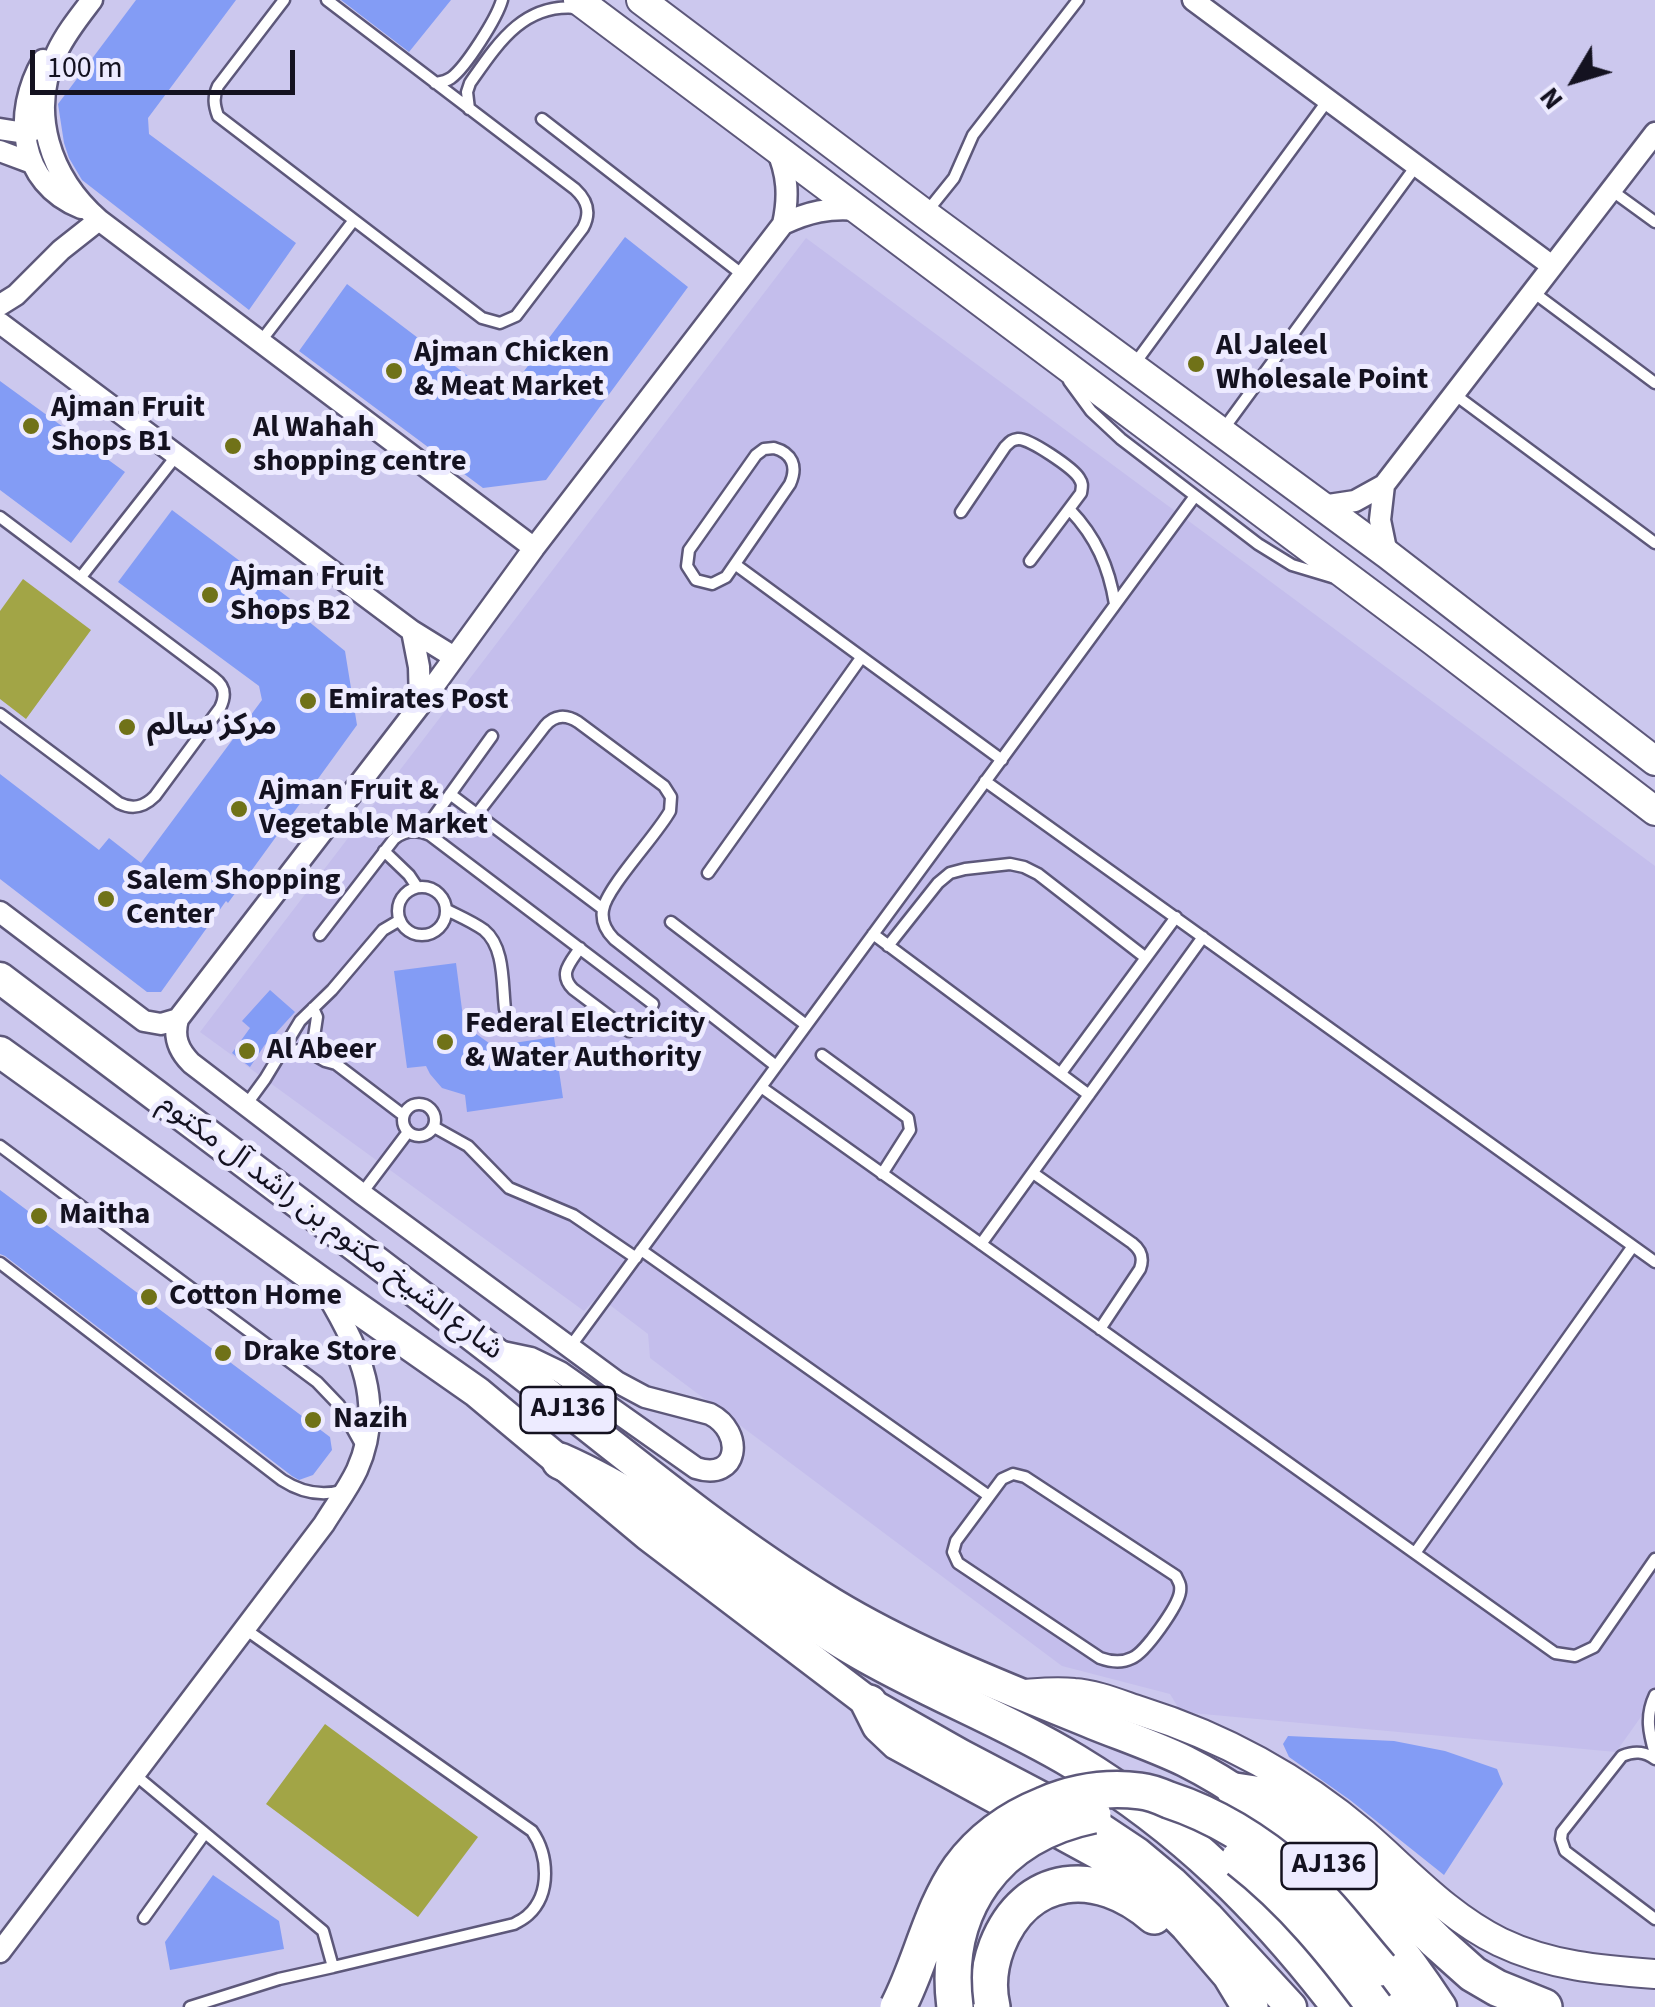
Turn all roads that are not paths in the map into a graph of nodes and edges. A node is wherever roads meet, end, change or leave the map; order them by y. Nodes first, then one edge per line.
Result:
1 (92, 0) edge
2 (284, 0) edge
3 (328, 0) edge
4 (502, 0) edge
5 (642, 0) edge
6 (1078, 0) edge
7 (1193, 0) edge
8 (586, 6) edge
9 (435, 84) junction
10 (1328, 100) junction
11 (469, 110) junction
12 (542, 119) dead end
13 (0, 128) edge
14 (35, 130) junction
15 (1655, 133) edge
16 (775, 147) junction
17 (0, 151) edge
18 (32, 164) junction
19 (1416, 165) junction
20 (1611, 190) junction
21 (858, 210) junction
22 (925, 214) junction
23 (94, 215) junction
24 (354, 220) junction
25 (1655, 222) edge
26 (783, 224) junction
27 (1552, 266) junction
28 (744, 276) junction
29 (1533, 292) junction
30 (0, 305) edge
31 (0, 323) edge
32 (261, 341) junction
33 (1057, 358) junction
34 (1132, 367) junction
35 (1655, 383) edge
36 (1096, 388) junction
37 (1454, 394) junction
38 (1221, 432) junction
39 (177, 455) junction
40 (1285, 478) junction
41 (1384, 486) junction
42 (1195, 496) junction
43 (1322, 506) junction
44 (1070, 510) junction
45 (960, 512) dead end
46 (0, 517) edge
47 (1655, 543) edge
48 (534, 548) junction
49 (1387, 554) junction
50 (1030, 561) dead end
51 (736, 565) junction
52 (81, 577) junction
53 (1350, 578) junction
54 (1115, 604) junction
55 (412, 631) junction
56 (454, 657) junction
57 (861, 658) junction
58 (420, 705) junction
59 (0, 714) edge
60 (492, 736) dead end
61 (1002, 760) junction
62 (1655, 762) edge
63 (985, 780) junction
64 (450, 794) junction
65 (1655, 811) edge
66 (478, 814) junction
67 (423, 832) junction
68 (384, 851) junction
69 (708, 873) dead end
70 (417, 887) junction
71 (603, 909) junction
72 (446, 910) junction
73 (0, 912) edge
74 (1176, 918) junction
75 (400, 920) junction
76 (672, 922) dead end
77 (873, 934) junction
78 (320, 935) dead end
79 (1203, 937) junction
80 (888, 946) junction
81 (580, 948) junction
82 (1146, 958) junction
83 (0, 978) edge
84 (653, 1004) dead end
85 (314, 1008) junction
86 (506, 1009) dead end
87 (178, 1019) junction
88 (806, 1025) junction
89 (629, 1031) dead end
90 (0, 1052) edge
91 (281, 1054) junction
92 (822, 1055) dead end
93 (336, 1064) junction
94 (776, 1066) junction
95 (1061, 1074) junction
96 (761, 1087) junction
97 (1089, 1095) junction
98 (246, 1105) junction
99 (403, 1115) junction
100 (434, 1126) junction
101 (408, 1132) junction
102 (0, 1146) edge
103 (1032, 1173) junction
104 (882, 1174) junction
105 (362, 1194) junction
106 (981, 1244) junction
107 (1633, 1246) junction
108 (638, 1254) junction
109 (1655, 1262) edge
110 (0, 1263) edge
111 (320, 1282) junction
112 (1100, 1328) junction
113 (570, 1348) junction
114 (491, 1350) junction
115 (364, 1450) junction
116 (560, 1462) junction
117 (346, 1490) junction
118 (989, 1496) junction
119 (1415, 1553) junction
120 (1655, 1559) edge
121 (245, 1628) junction
122 (1019, 1694) junction
123 (1655, 1695) edge
124 (869, 1703) junction
125 (1655, 1756) edge
126 (134, 1774) junction
127 (1235, 1791) junction
128 (205, 1833) junction
129 (144, 1918) dead end
130 (1655, 1919) edge
131 (0, 1952) edge
132 (333, 1967) junction
133 (1230, 1974) junction
134 (1655, 1974) edge
135 (190, 2007) edge
136 (898, 2007) edge
137 (956, 2007) edge
138 (992, 2007) edge
139 (1250, 2007) edge
140 (1292, 2007) edge
141 (1340, 2007) edge
142 (1375, 2007) edge
143 (1406, 2007) edge
144 (1441, 2007) edge
145 (1544, 2007) edge

1 - 14 street
2 - 24 lane
3 - 9 lane
4 - 9 lane
5 - 22 main road
6 - 22 lane
7 - 10 street
8 - 11 lane
8 - 16 main road
9 - 11 lane
10 - 19 street
10 - 34 lane
11 - 24 lane
12 - 28 lane
13 - 14 street
14 - 18 street
14 - 23 street
15 - 20 street
16 - 21 main road
16 - 26 street
17 - 18 street
18 - 23 street
19 - 27 street
19 - 38 lane
20 - 25 lane
20 - 27 street
21 - 26 street
21 - 33 main road
22 - 34 main road
23 - 30 street
23 - 32 street
24 - 32 lane
26 - 28 street
27 - 29 street
28 - 48 street
29 - 35 lane
29 - 37 street
31 - 39 street
32 - 48 street
33 - 36 main road
33 - 42 lane
34 - 38 main road
36 - 40 main road
36 - 53 main road
37 - 41 street
37 - 47 lane
38 - 40 main road
39 - 52 lane
39 - 55 street
40 - 43 main road
41 - 43 street
41 - 49 street
42 - 53 lane
42 - 54 lane
43 - 49 main road
44 - 45 lane
44 - 50 lane
44 - 54 lane
46 - 52 lane
48 - 56 street
49 - 62 main road
51 - 51 lane
51 - 57 lane
52 - 59 lane
53 - 65 main road
54 - 61 lane
55 - 56 street
55 - 58 street
56 - 58 street
57 - 61 lane
57 - 69 lane
58 - 87 street
60 - 64 lane
61 - 63 lane
63 - 74 lane
63 - 77 lane
64 - 66 lane
64 - 67 lane
66 - 71 lane
66 - 71 lane
67 - 68 lane
67 - 81 lane
68 - 70 lane
68 - 78 lane
70 - 72 lane
70 - 75 lane
71 - 94 lane
72 - 75 lane
72 - 86 lane
73 - 87 street
74 - 79 lane
74 - 82 lane
75 - 85 lane
76 - 88 lane
77 - 80 lane
77 - 88 lane
79 - 97 lane
79 - 107 lane
80 - 82 lane
80 - 95 lane
81 - 84 lane
81 - 89 lane
82 - 95 lane
83 - 114 main road, شارع الشيخ مكتوم بن راشد آل مكتوم / AJ136
85 - 91 lane
85 - 93 lane
87 - 98 street
88 - 94 lane
90 - 111 main road, شارع الشيخ مكتوم بن راشد آل مكتوم / AJ136
91 - 93 lane
91 - 98 lane
92 - 104 lane
93 - 99 lane
94 - 96 lane
95 - 97 lane
96 - 104 lane
96 - 108 lane
97 - 103 lane
98 - 105 street
99 - 100 lane
99 - 101 lane
100 - 101 lane
100 - 108 lane
101 - 105 lane
102 - 115 lane
103 - 106 lane
103 - 112 lane
104 - 106 lane
105 - 113 street
106 - 112 lane
107 - 109 lane
107 - 119 lane
108 - 113 lane
108 - 118 lane
110 - 117 lane
111 - 115 street
111 - 116 main road, شارع الشيخ مكتوم بن راشد آل مكتوم / AJ136
112 - 119 lane
113 - 114 street
114 - 122 main road, شارع الشيخ مكتوم بن راشد آل مكتوم / AJ136
115 - 117 street
116 - 124 main road, شارع الشيخ مكتوم بن راشد آل مكتوم / AJ136
116 - 141 highway
117 - 121 street
118 - 118 lane
119 - 120 lane
121 - 126 street
121 - 132 lane
122 - 127 main road, شارع الشيخ مكتوم بن راشد آل مكتوم / AJ136
122 - 134 main road
123 - 125 lane
124 - 133 highway
124 - 140 main road, شارع الشيخ مكتوم بن راشد آل مكتوم / AJ136
125 - 130 lane
126 - 128 lane
126 - 131 street
127 - 144 main road, شارع الشيخ مكتوم بن راشد آل مكتوم / AJ136
127 - 145 highway
128 - 129 lane
128 - 132 lane
132 - 135 lane
133 - 138 highway
133 - 139 highway
136 - 143 highway, bridge
137 - 142 highway, bridge

